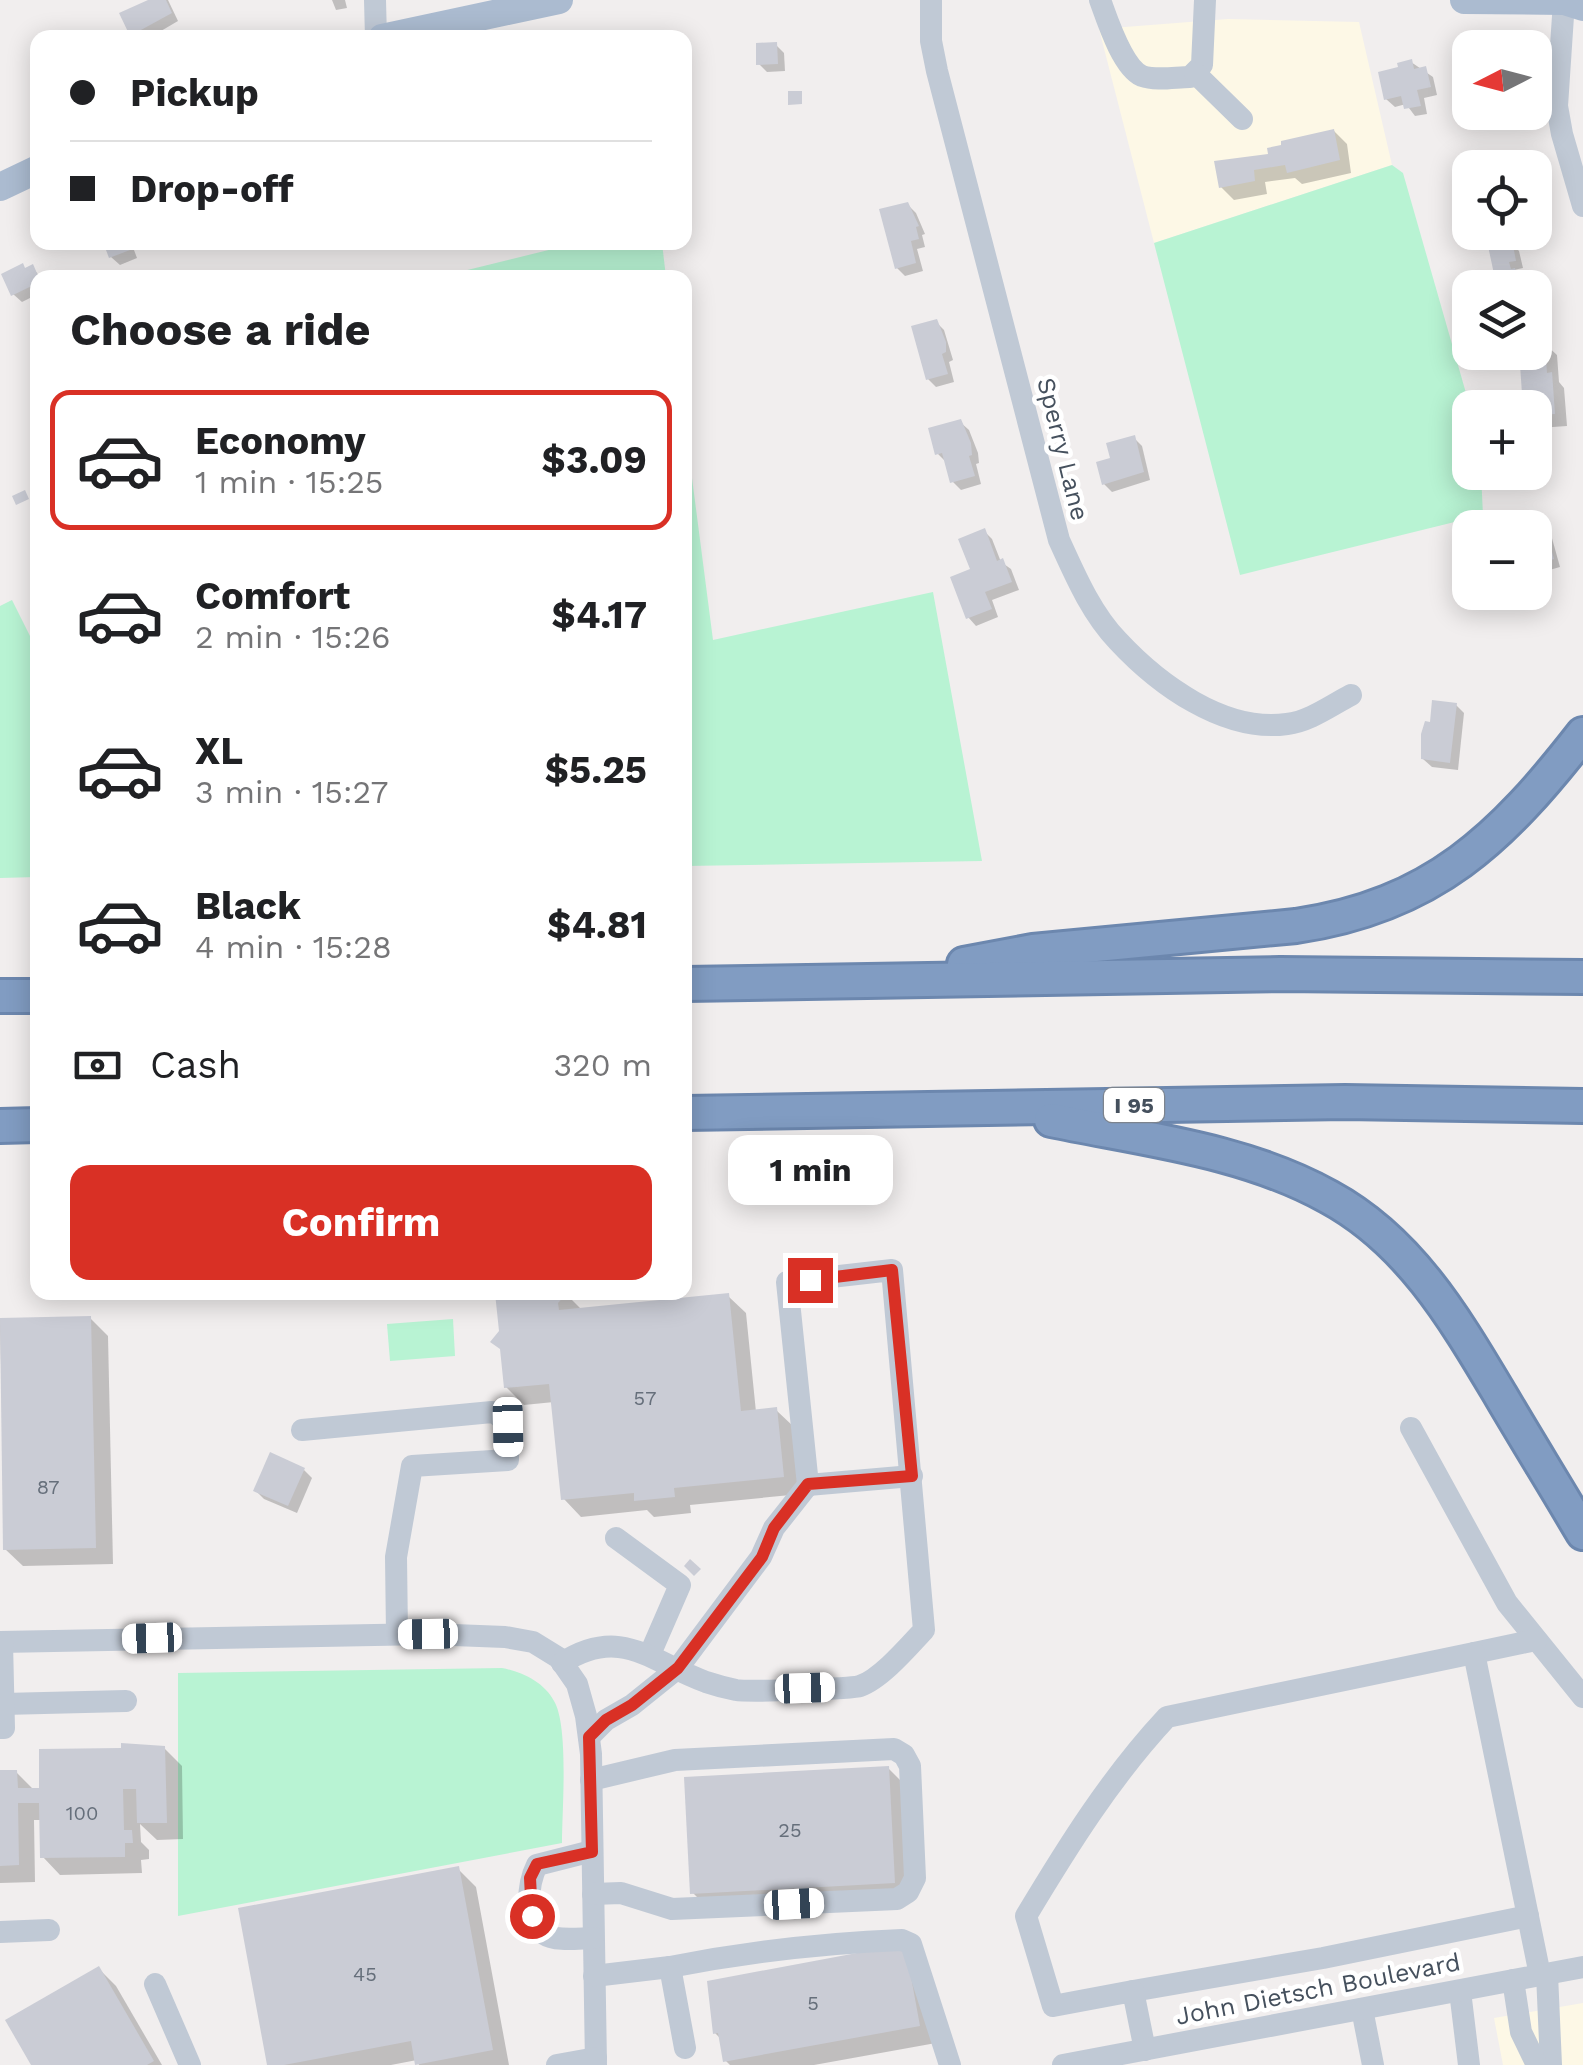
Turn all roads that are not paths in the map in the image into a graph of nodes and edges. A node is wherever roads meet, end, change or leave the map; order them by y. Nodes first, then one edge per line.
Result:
1 (375, 0) edge
2 (559, 0) edge
3 (930, 0) edge
4 (1100, 0) edge
5 (1205, 0) edge
6 (1464, 0) edge
7 (1553, 1) edge
8 (1566, 1) edge
9 (1583, 7) edge
10 (378, 30) edge
11 (417, 30) edge
12 (1196, 73) junction
13 (1242, 119) dead end
14 (30, 172) edge
15 (0, 187) edge
16 (1583, 206) edge
17 (1350, 695) dead end
18 (1583, 734) edge
19 (1583, 977) edge
20 (873, 981) junction
21 (692, 984) edge
22 (0, 996) edge
23 (30, 996) edge
24 (1583, 1106) edge
25 (992, 1108) junction
26 (692, 1113) edge
27 (30, 1125) edge
28 (0, 1126) edge
29 (412, 1422) junction
30 (1411, 1428) dead end
31 (302, 1430) dead end
32 (412, 1466) junction
33 (912, 1476) junction
34 (808, 1484) junction
35 (1583, 1533) edge
36 (616, 1538) dead end
37 (397, 1634) junction
38 (1536, 1640) junction
39 (1, 1642) edge
40 (1474, 1653) junction
41 (650, 1654) junction
42 (562, 1663) junction
43 (678, 1668) junction
44 (1583, 1698) edge
45 (126, 1700) dead end
46 (3, 1704) junction
47 (0, 1728) edge
48 (589, 1737) junction
49 (591, 1780) junction
50 (592, 1852) junction
51 (592, 1894) junction
52 (1528, 1916) junction
53 (49, 1930) dead end
54 (0, 1932) edge
55 (594, 1938) junction
56 (670, 1967) junction
57 (1583, 1967) edge
58 (1544, 1975) junction
59 (594, 1976) junction
60 (1513, 1980) junction
61 (155, 1984) dead end
62 (1132, 1990) junction
63 (1460, 1991) junction
64 (1362, 2008) junction
65 (684, 2048) dead end
66 (1144, 2050) junction
67 (596, 2062) edge
68 (190, 2065) edge
69 (557, 2065) edge
70 (950, 2065) edge
71 (1063, 2065) edge
72 (1373, 2065) edge
73 (1469, 2065) edge
74 (1537, 2065) edge
75 (1551, 2065) edge

1 - 10 street
2 - 11 main road
3 - 17 street, Sperry Lane
4 - 12 street
5 - 12 street
6 - 7 main road
7 - 8 main road
8 - 9 main road
8 - 16 street
12 - 13 street
14 - 15 main road
18 - 20 highway
19 - 20 highway
20 - 21 highway
22 - 23 highway
24 - 25 highway, I 95
25 - 26 highway, I 95
25 - 35 highway
27 - 28 highway
29 - 31 street
29 - 32 street
29 - 32 street
30 - 38 street
32 - 37 street
33 - 34 street
33 - 34 street
33 - 43 street
34 - 43 street
36 - 41 street
37 - 39 street
37 - 42 street
38 - 40 street
38 - 44 street
39 - 46 street
40 - 52 street
40 - 62 street
41 - 42 street
41 - 43 street
42 - 48 street
43 - 48 street
45 - 46 street
46 - 47 street
48 - 49 street
49 - 50 street
49 - 51 street
50 - 51 street
50 - 55 street
51 - 55 street
52 - 58 street
52 - 62 street
53 - 54 street
55 - 59 street
56 - 59 street
56 - 65 street
56 - 70 street
57 - 58 street, John Dietsch Boulevard
58 - 60 street, John Dietsch Boulevard
58 - 75 street
59 - 67 street
60 - 63 street, John Dietsch Boulevard
60 - 74 street
61 - 68 street
62 - 66 street
63 - 64 street, John Dietsch Boulevard
63 - 73 street
64 - 66 street, John Dietsch Boulevard
64 - 72 street
66 - 71 street, John Dietsch Boulevard
67 - 69 street

